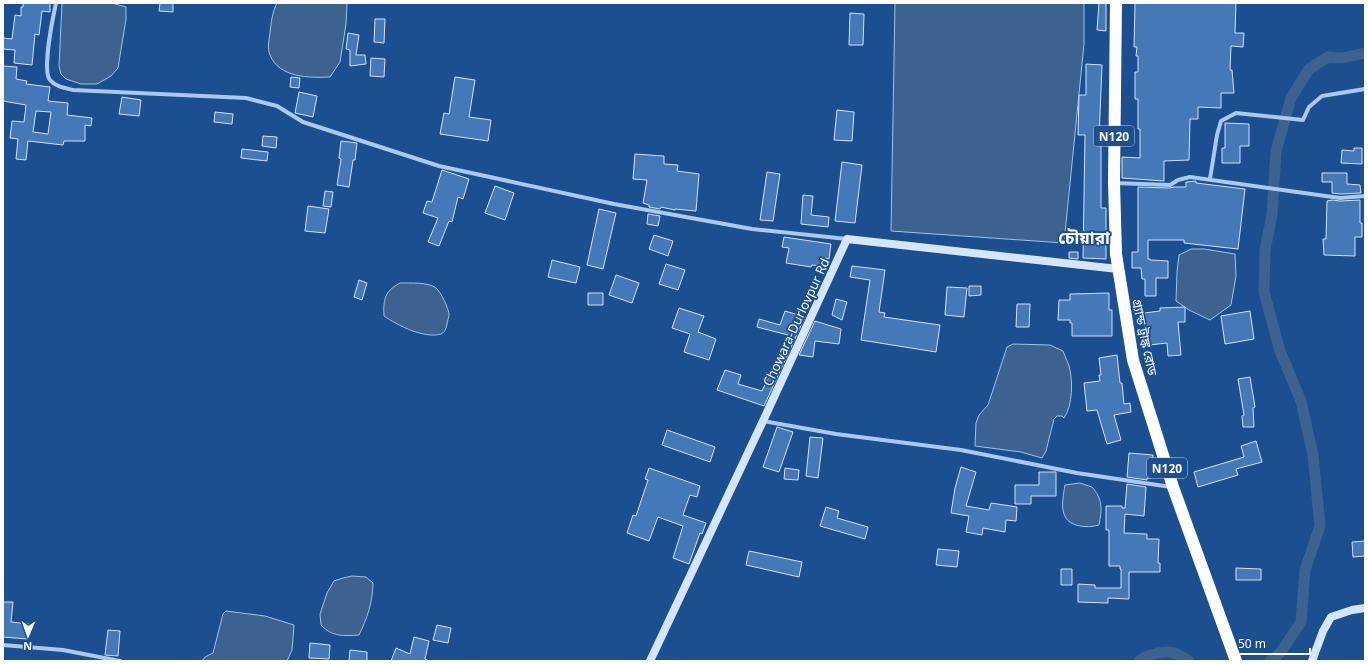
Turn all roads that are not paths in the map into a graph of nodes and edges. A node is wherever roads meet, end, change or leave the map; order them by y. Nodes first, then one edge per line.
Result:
1 (56, 3) edge
2 (1116, 3) edge
3 (1365, 89) edge
4 (1210, 180) junction
5 (1114, 182) junction
6 (1365, 196) edge
7 (848, 239) junction
8 (1118, 269) junction
9 (764, 422) junction
10 (1174, 487) junction
11 (1365, 608) edge
12 (3, 645) edge
13 (120, 661) edge
14 (650, 661) edge
15 (1236, 661) edge
16 (1312, 661) edge

1 - 7 street
2 - 5 highway, গ্র্যান্ড ট্রাঙ্ক রোড / N120
3 - 4 street
4 - 5 street
4 - 6 street
5 - 8 highway, গ্র্যান্ড ট্রাঙ্ক রোড / N120
7 - 8 street
7 - 9 street, Chowara-Durlovpur Rd
8 - 10 highway, গ্র্যান্ড ট্রাঙ্ক রোড / N120
9 - 10 street
9 - 14 street, Chowara-Durlovpur Rd
10 - 15 highway, গ্র্যান্ড ট্রাঙ্ক রোড / N120
11 - 16 street
12 - 13 street

